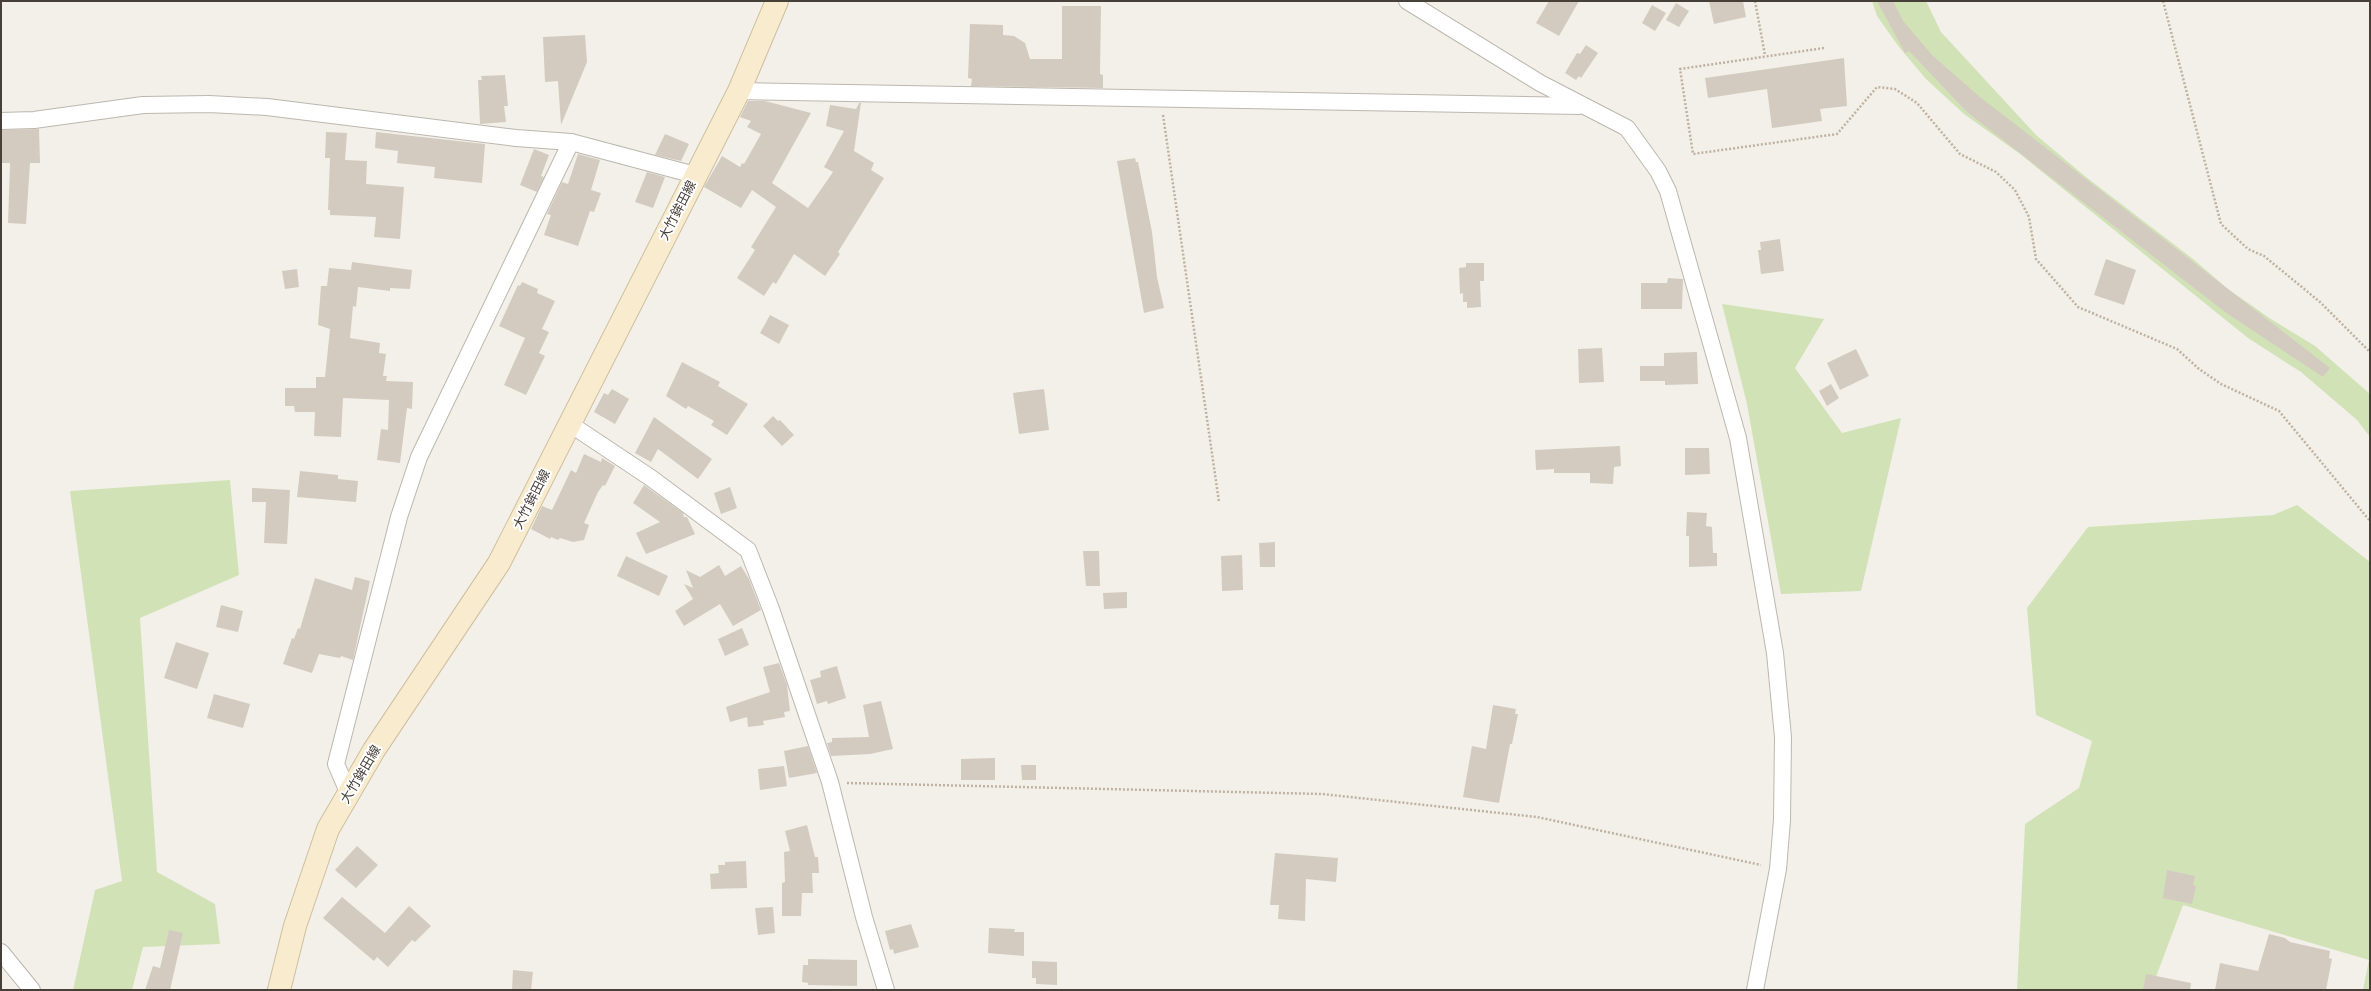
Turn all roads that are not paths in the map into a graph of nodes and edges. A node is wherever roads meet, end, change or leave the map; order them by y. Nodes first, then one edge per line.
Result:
1 (777, 1) edge
2 (1407, 1) edge
3 (739, 91) junction
4 (1584, 106) junction
5 (1, 121) edge
6 (571, 142) junction
7 (695, 175) junction
8 (570, 424) junction
9 (348, 792) junction
10 (1, 952) edge
11 (32, 990) edge
12 (280, 990) edge
13 (886, 990) edge
14 (1755, 990) edge

1 - 3 main road, 大竹鉾田線
2 - 4 street
3 - 4 street
3 - 7 main road, 大竹鉾田線
4 - 14 street
5 - 6 street
6 - 7 street
6 - 9 street
7 - 8 main road, 大竹鉾田線
8 - 9 main road, 大竹鉾田線
8 - 13 street
9 - 12 main road, 大竹鉾田線
10 - 11 street

